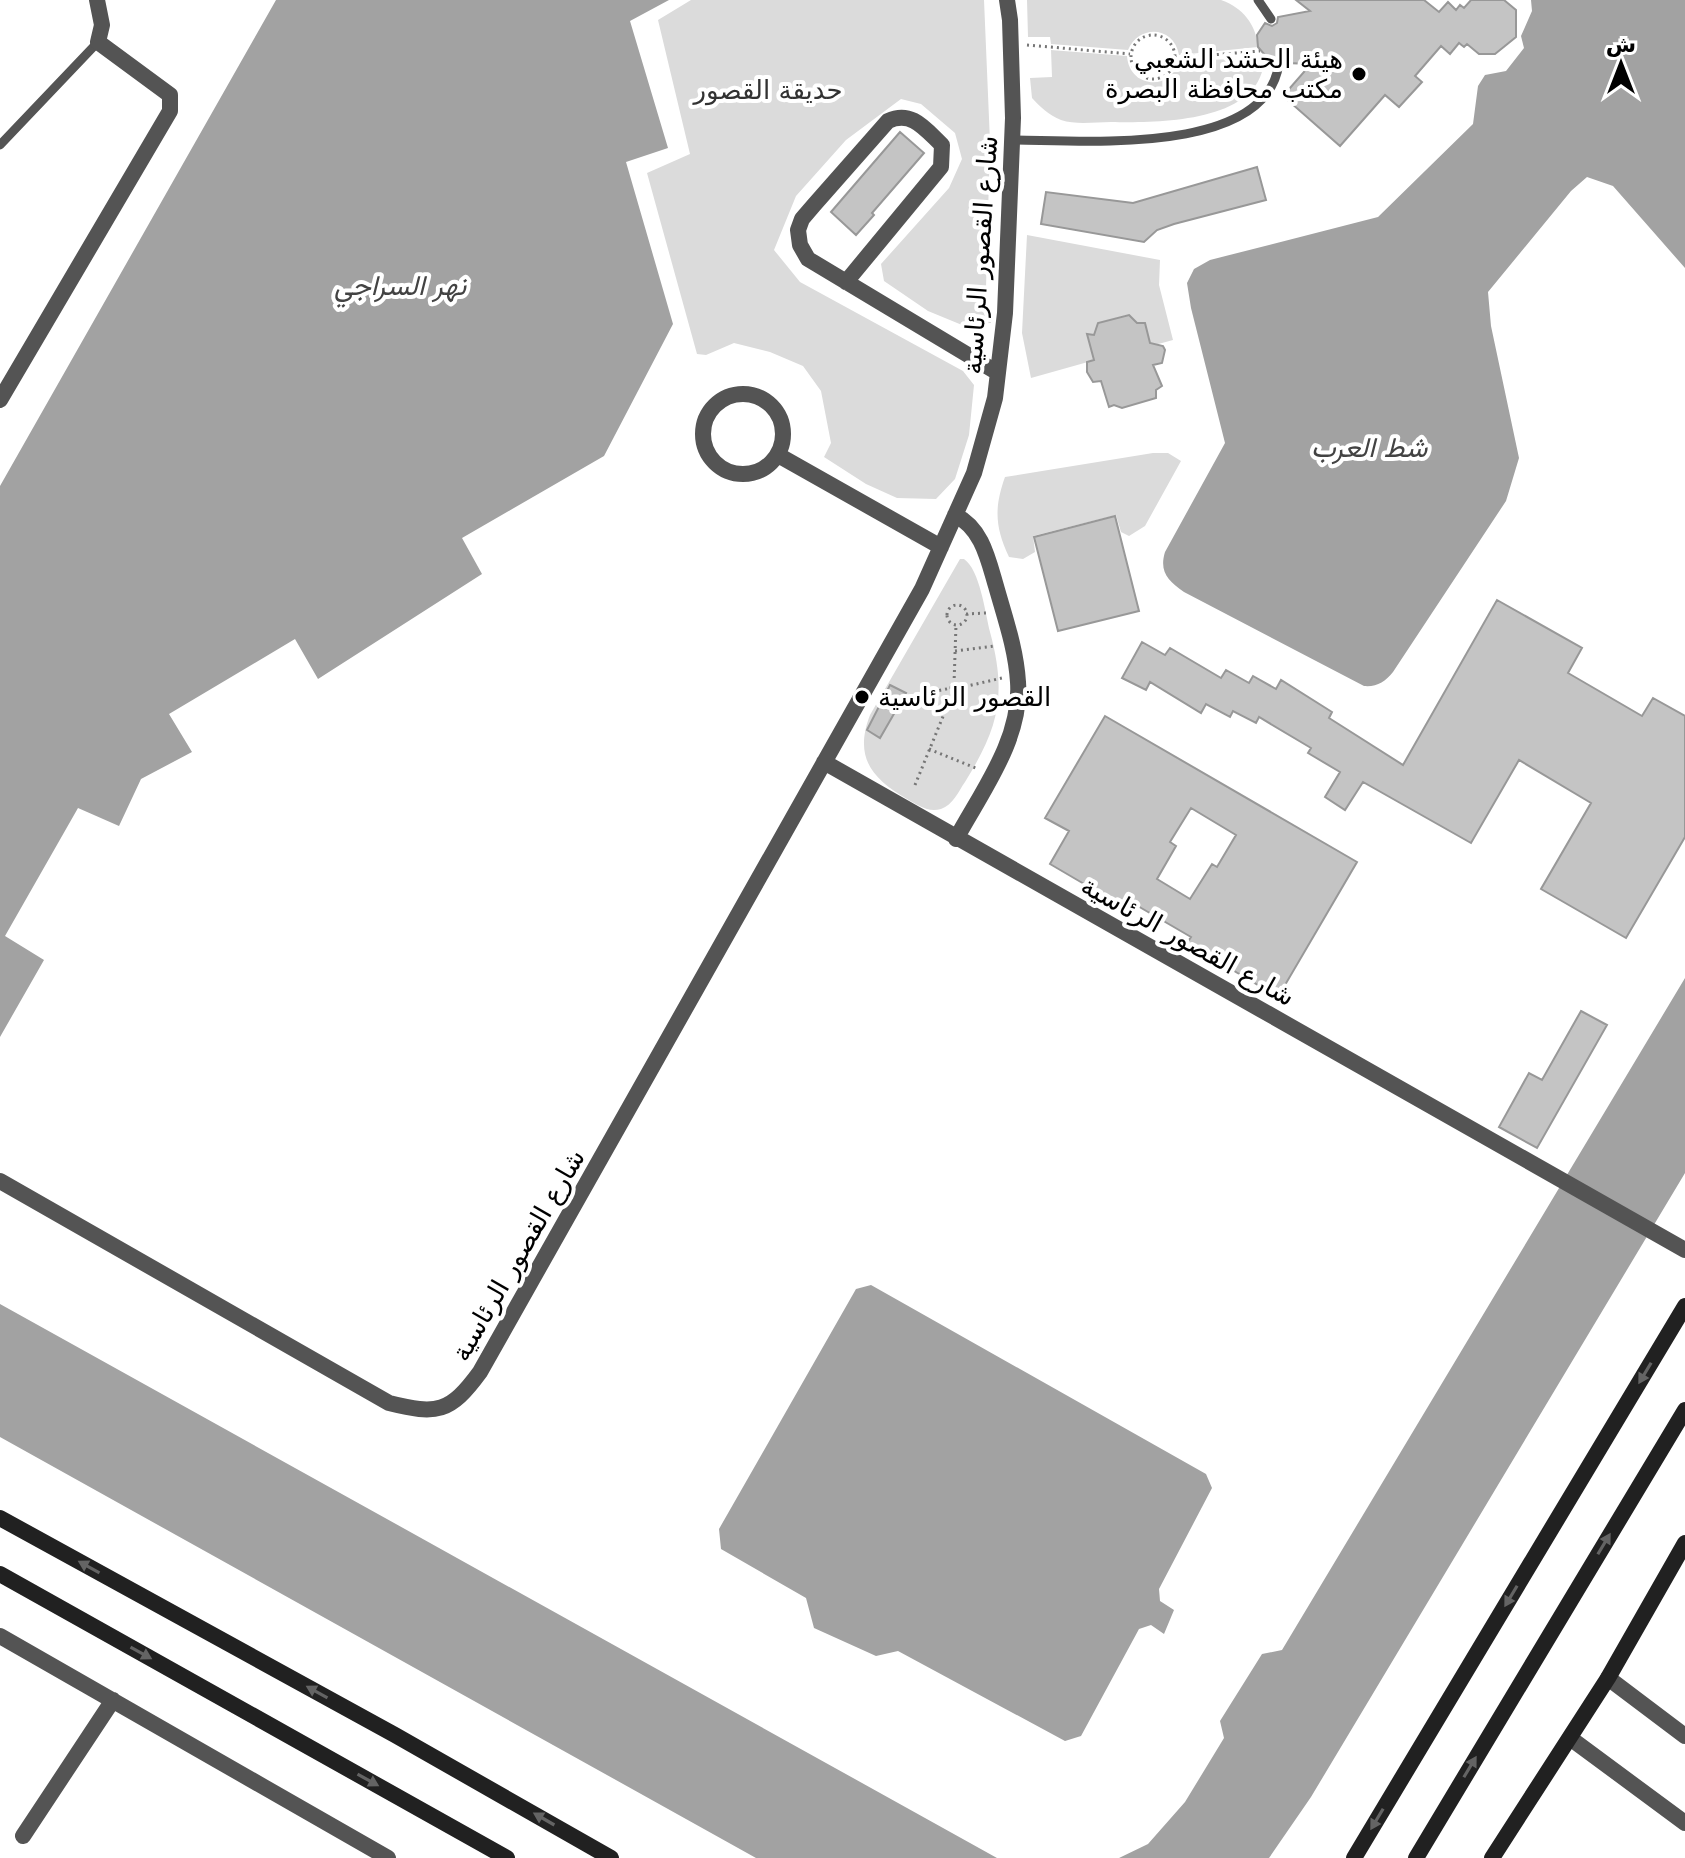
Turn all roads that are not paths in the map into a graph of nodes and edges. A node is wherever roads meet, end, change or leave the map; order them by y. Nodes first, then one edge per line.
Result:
1 (97, 0) edge
2 (1007, 0) edge
3 (1258, 0) edge
4 (1271, 19) dead end
5 (98, 42) junction
6 (1279, 63) dead end
7 (1012, 140) junction
8 (0, 145) edge
9 (846, 282) junction
10 (998, 373) junction
11 (0, 400) edge
12 (778, 455) junction
13 (955, 515) junction
14 (941, 547) junction
15 (824, 762) junction
16 (956, 839) junction
17 (0, 1181) edge
18 (1685, 1250) edge
19 (1685, 1306) edge
20 (1685, 1410) edge
21 (0, 1518) edge
22 (1685, 1543) edge
23 (0, 1574) edge
24 (0, 1636) edge
25 (1608, 1678) junction
26 (113, 1700) junction
27 (1685, 1736) edge
28 (1570, 1738) junction
29 (1685, 1823) edge
30 (23, 1836) dead end
31 (388, 1858) edge
32 (507, 1858) edge
33 (611, 1858) edge
34 (1354, 1858) edge
35 (1416, 1858) edge
36 (1492, 1858) edge

1 - 5 street
2 - 7 street, شارع القصور الرئاسية
3 - 4 lane
5 - 8 lane
5 - 11 street
6 - 7 lane
7 - 10 street, شارع القصور الرئاسية
9 - 9 street
9 - 10 street
10 - 13 street, شارع القصور الرئاسية
12 - 12 street
12 - 14 street
13 - 14 street, شارع القصور الرئاسية
13 - 16 street
14 - 15 street, شارع القصور الرئاسية
15 - 16 street, شارع القصور الرئاسية
15 - 17 street, شارع القصور الرئاسية
16 - 18 street, شارع القصور الرئاسية
19 -> 34 main road
35 -> 20 main road
33 -> 21 main road
22 - 25 main road
23 -> 32 main road
24 - 26 street
25 - 27 street
25 - 28 main road
26 - 30 street
26 - 31 street
28 - 29 street
28 - 36 main road

